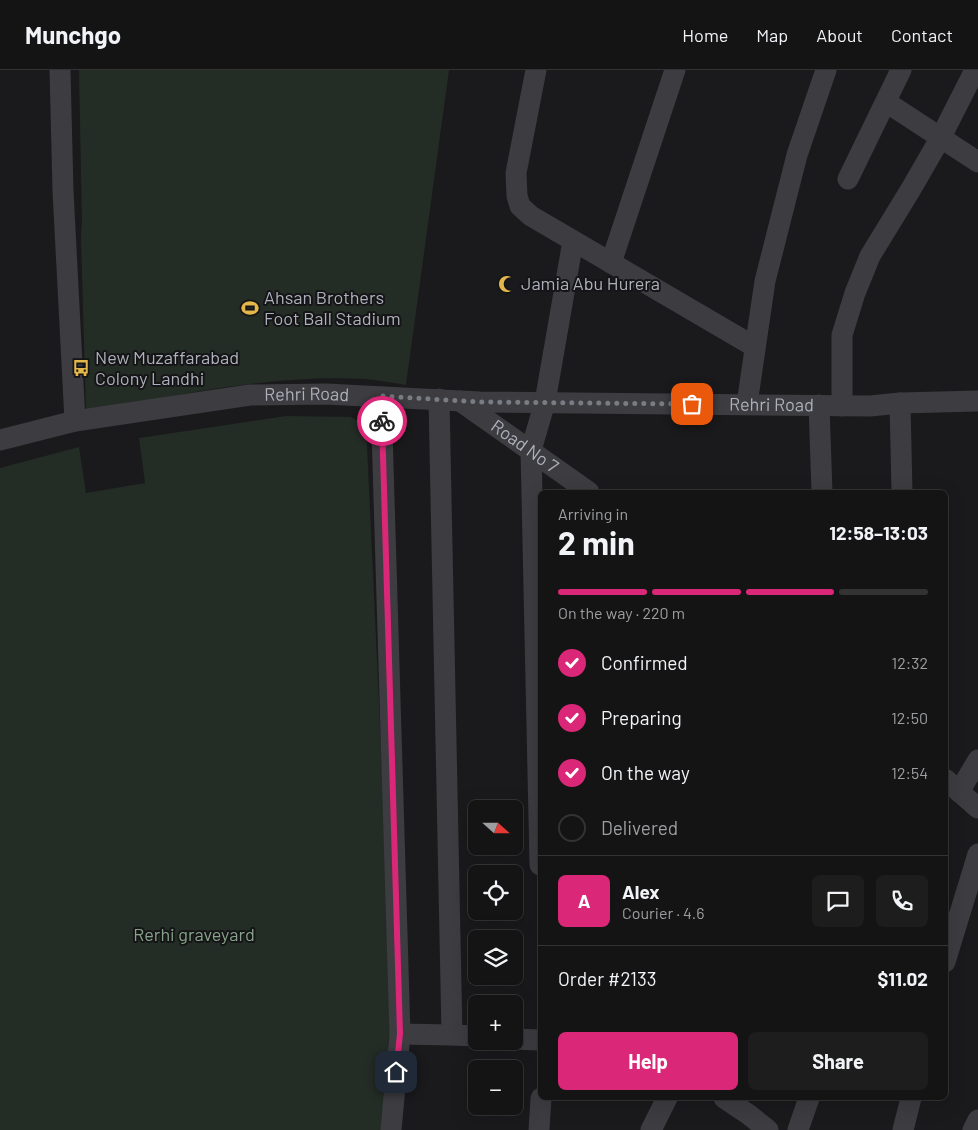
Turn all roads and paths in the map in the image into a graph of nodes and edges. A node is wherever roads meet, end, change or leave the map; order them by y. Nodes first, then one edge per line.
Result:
1 (60, 70) edge
2 (536, 70) edge
3 (674, 70) edge
4 (826, 70) edge
5 (901, 70) edge
6 (975, 70) edge
7 (886, 102) junction
8 (941, 137) junction
9 (978, 162) edge
10 (848, 179) dead end
11 (573, 241) junction
12 (611, 263) junction
13 (755, 347) junction
14 (381, 396) junction
15 (449, 400) junction
16 (978, 401) edge
17 (545, 402) junction
18 (900, 403) junction
19 (747, 404) junction
20 (819, 405) junction
21 (842, 406) junction
22 (74, 421) junction
23 (0, 440) edge
24 (531, 450) junction
25 (586, 490) edge
26 (822, 490) edge
27 (902, 490) edge
28 (978, 760) edge
29 (538, 773) edge
30 (952, 785) edge
31 (978, 808) edge
32 (978, 854) edge
33 (948, 952) edge
34 (400, 1034) junction
35 (452, 1035) junction
36 (468, 1036) edge
37 (523, 1039) edge
38 (538, 1040) edge
39 (540, 1100) edge
40 (666, 1100) edge
41 (808, 1100) edge
42 (910, 1100) edge
43 (735, 1101) edge
44 (978, 1120) edge
45 (391, 1130) edge
46 (539, 1130) edge
47 (651, 1130) edge
48 (768, 1130) edge
49 (798, 1130) edge
50 (903, 1130) edge
51 (972, 1130) edge

1 - 22 street
2 - 11 street
3 - 12 street
4 - 13 street
5 - 7 street
6 - 8 street
7 - 8 street
7 - 10 street
8 - 9 street
8 - 21 street
11 - 12 street
11 - 17 street
12 - 13 street
13 - 19 street
14 - 15 street, Rehri Road
14 - 22 street, Rehri Road
14 - 34 street
15 - 17 street, Rehri Road
15 - 24 street, Road No 7
15 - 35 street
16 - 18 street, Rehri Road
17 - 19 street, Rehri Road
17 - 24 street
18 - 21 street, Rehri Road
18 - 27 street
19 - 20 street, Rehri Road
20 - 21 street, Rehri Road
20 - 26 street
22 - 23 street, Rehri Road
24 - 25 street, Road No 7
24 - 29 street
28 - 30 street
30 - 31 street
32 - 33 street
34 - 35 street
34 - 45 street
35 - 36 street
37 - 38 street
39 - 46 street
40 - 47 street
41 - 49 street
42 - 50 street
43 - 48 street
44 - 51 street

